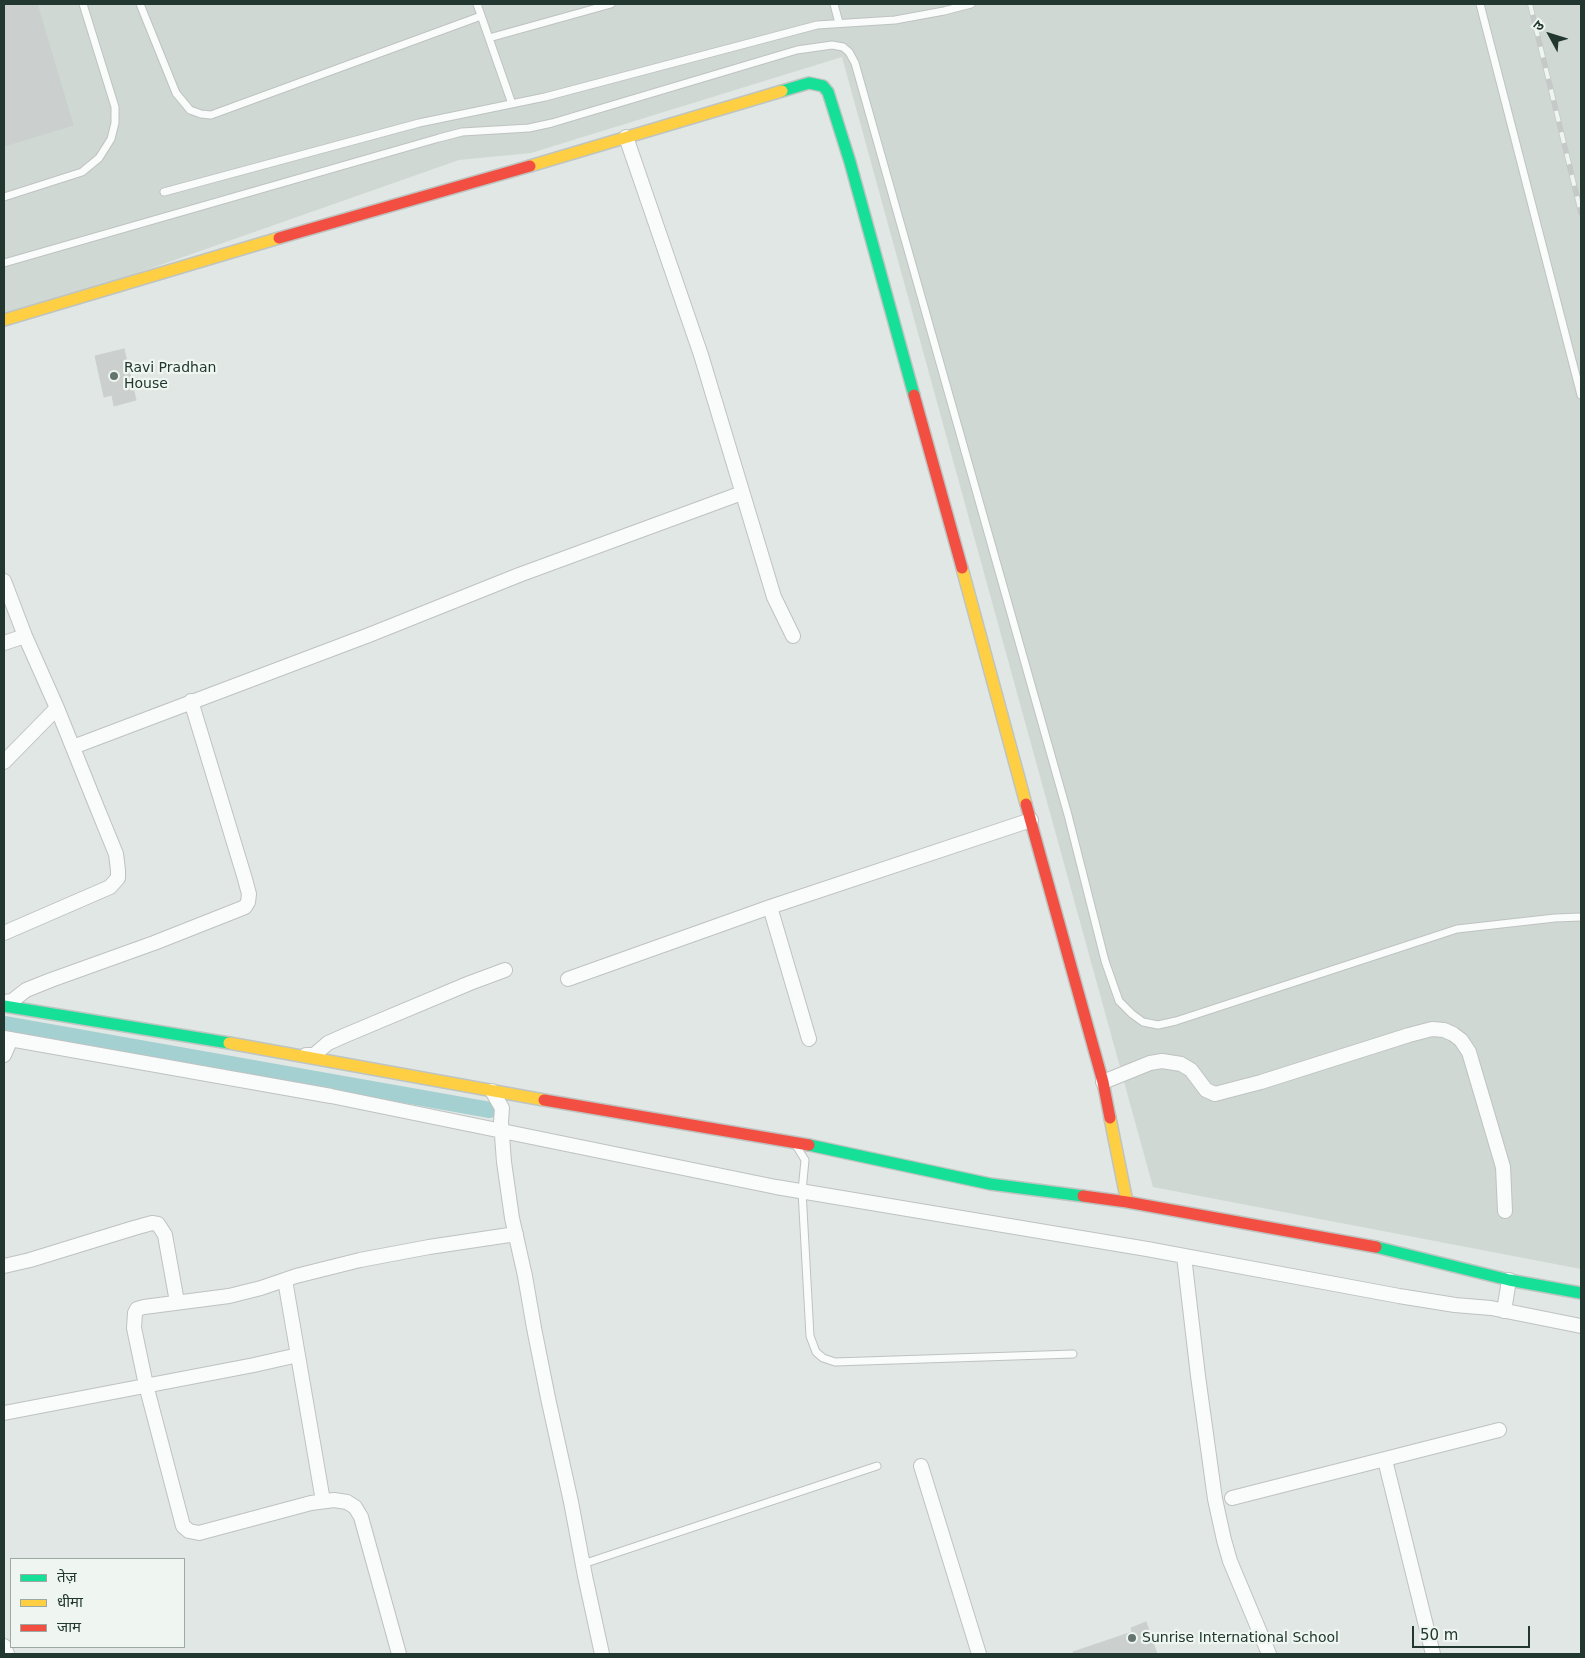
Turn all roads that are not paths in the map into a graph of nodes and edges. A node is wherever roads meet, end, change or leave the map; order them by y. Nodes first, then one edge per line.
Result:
1 (83, 4) edge
2 (140, 4) edge
3 (477, 4) edge
4 (611, 4) edge
5 (834, 4) edge
6 (971, 4) edge
7 (1480, 4) edge
8 (481, 16) junction
9 (839, 23) junction
10 (489, 38) junction
11 (512, 104) junction
12 (626, 137) junction
13 (164, 192) dead end
14 (4, 196) edge
15 (4, 262) edge
16 (4, 320) edge
17 (1581, 395) edge
18 (742, 493) junction
19 (4, 581) edge
20 (25, 636) junction
21 (793, 636) dead end
22 (4, 642) edge
23 (191, 701) junction
24 (57, 708) junction
25 (73, 747) junction
26 (4, 762) edge
27 (1031, 820) junction
28 (770, 907) junction
29 (1581, 917) edge
30 (4, 933) edge
31 (505, 970) dead end
32 (568, 979) dead end
33 (4, 1004) edge
34 (8, 1038) edge
35 (809, 1039) dead end
36 (298, 1054) junction
37 (4, 1055) edge
38 (1103, 1082) junction
39 (492, 1091) junction
40 (502, 1127) junction
41 (794, 1142) junction
42 (802, 1186) junction
43 (1127, 1202) junction
44 (1505, 1211) dead end
45 (516, 1234) junction
46 (1184, 1256) junction
47 (4, 1266) edge
48 (285, 1280) junction
49 (1509, 1280) junction
50 (1581, 1293) edge
51 (177, 1302) junction
52 (1504, 1311) junction
53 (1581, 1326) edge
54 (1073, 1354) dead end
55 (298, 1355) junction
56 (146, 1385) junction
57 (4, 1413) edge
58 (1499, 1430) dead end
59 (1385, 1460) junction
60 (877, 1466) dead end
61 (921, 1466) dead end
62 (1232, 1498) dead end
63 (323, 1501) junction
64 (582, 1564) junction
65 (4, 1646) edge
66 (7, 1654) edge
67 (399, 1654) edge
68 (602, 1654) edge
69 (979, 1654) edge
70 (1268, 1654) edge
71 (1433, 1654) edge

1 - 14 lane
2 - 8 lane
3 - 8 lane
4 - 10 lane
5 - 9 lane
6 - 9 lane
7 - 17 lane
8 - 10 lane
9 - 11 lane
10 - 11 lane
11 - 13 lane
12 - 16 street
12 - 18 street
12 - 27 street
15 - 29 lane
18 - 21 street
18 - 23 street
19 - 20 street
20 - 22 street
20 - 24 street
23 - 25 street
23 - 33 street
24 - 25 street
24 - 26 street
25 - 30 street
27 - 28 street
27 - 38 street
28 - 32 street
28 - 35 street
31 - 36 street
33 - 36 street
34 - 37 street
34 - 40 street
36 - 39 street
38 - 43 street
38 - 44 street
39 - 40 street
39 - 41 street
40 - 42 street
40 - 45 street
41 - 42 lane
41 - 43 street
42 - 46 street
42 - 54 lane
43 - 49 street
45 - 48 street
45 - 64 street
46 - 52 street
46 - 70 street
47 - 51 street
48 - 51 street
48 - 55 street
49 - 50 street
49 - 52 street
51 - 56 street
52 - 53 street
55 - 56 street
55 - 63 street
56 - 57 street
56 - 63 street
58 - 59 street
59 - 62 street
59 - 71 street
60 - 64 lane
61 - 69 street
63 - 67 street
64 - 68 street
65 - 66 street

